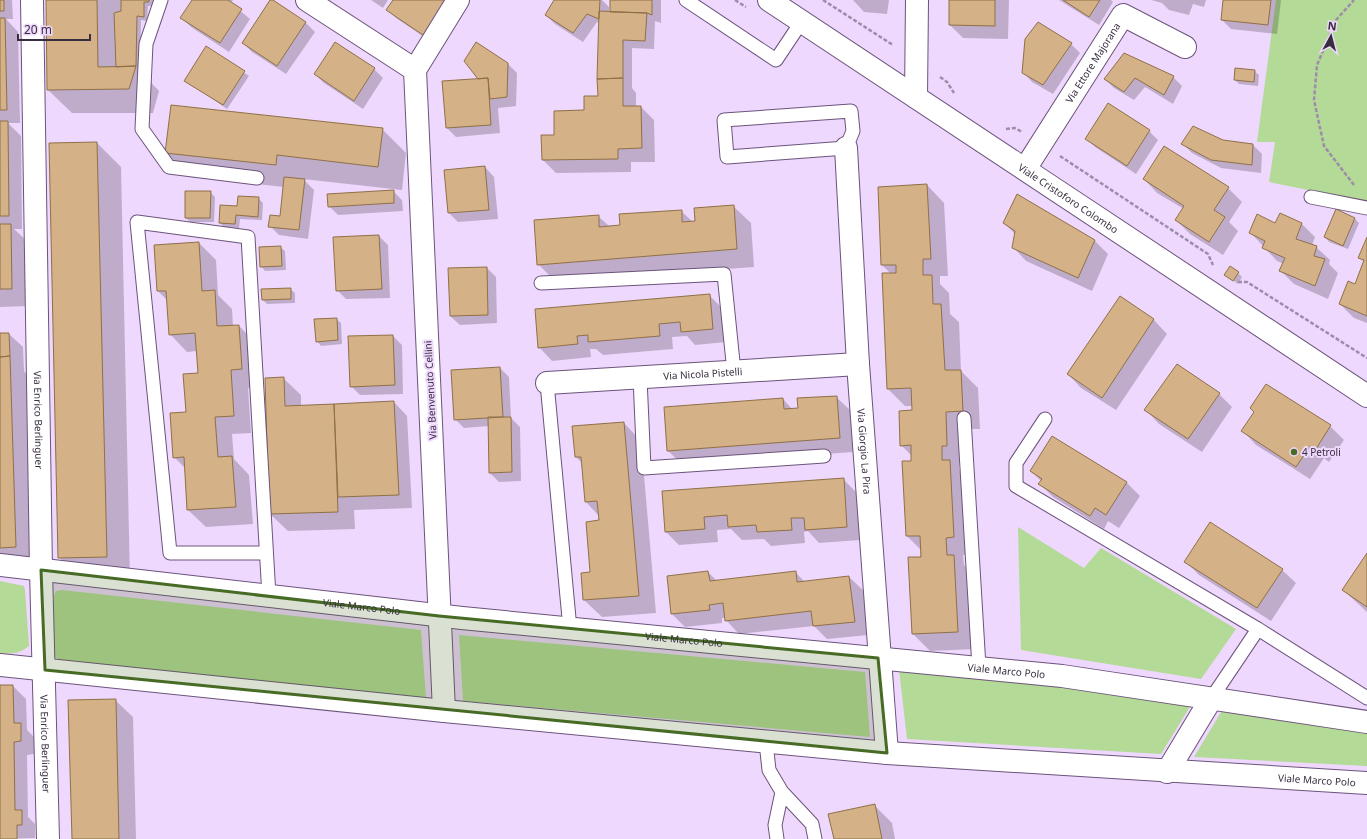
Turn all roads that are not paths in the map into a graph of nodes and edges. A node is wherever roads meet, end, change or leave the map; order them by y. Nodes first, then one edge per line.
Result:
1 (32, 0) edge
2 (161, 0) edge
3 (307, 0) edge
4 (458, 0) edge
5 (686, 0) edge
6 (769, 0) edge
7 (917, 0) edge
8 (802, 21) junction
9 (1185, 47) dead end
10 (415, 70) junction
11 (916, 97) junction
12 (846, 148) junction
13 (1025, 169) junction
14 (257, 178) dead end
15 (1311, 198) dead end
16 (1367, 208) edge
17 (541, 283) dead end
18 (858, 364) junction
19 (734, 372) junction
20 (640, 378) junction
21 (547, 383) joint
22 (1367, 396) edge
23 (964, 418) dead end
24 (1046, 419) dead end
25 (824, 456) dead end
26 (265, 553) junction
27 (0, 565) edge
28 (41, 570) junction
29 (268, 596) junction
30 (439, 616) junction
31 (570, 629) junction
32 (1258, 629) junction
33 (878, 658) junction
34 (0, 665) edge
35 (979, 666) junction
36 (45, 670) junction
37 (1367, 698) edge
38 (1211, 699) junction
39 (444, 711) junction
40 (1367, 722) edge
41 (766, 742) junction
42 (886, 753) junction
43 (1167, 772) junction
44 (1367, 783) edge
45 (782, 792) junction
46 (48, 839) edge
47 (778, 839) edge
48 (815, 839) edge

1 - 28 street, Via Enrico Berlinguer
2 - 14 lane
3 - 10 street
4 - 10 street
5 - 8 lane
6 - 8 street, Viale Cristoforo Colombo
7 - 11 street
8 - 11 street, Viale Cristoforo Colombo
9 - 13 street, Via Ettore Majorana
10 - 30 street, Via Benvenuto Cellini
11 - 13 street, Viale Cristoforo Colombo
12 - 12 lane
12 - 18 street, Via Giorgio La Pira
13 - 22 street, Viale Cristoforo Colombo
15 - 16 lane
17 - 19 lane
18 - 19 street, Via Nicola Pistelli
18 - 33 street, Via Giorgio La Pira
19 - 20 street, Via Nicola Pistelli
20 - 21 street, Via Nicola Pistelli
20 - 25 lane
21 - 31 lane
23 - 35 lane
24 - 32 lane
26 - 26 lane
26 - 29 lane
27 - 28 street, Viale Marco Polo
28 - 29 street, Viale Marco Polo
28 - 36 street, Via Enrico Berlinguer
29 - 30 street, Viale Marco Polo
30 - 31 street, Viale Marco Polo
30 - 39 street, Via Benvenuto Cellini
31 - 33 street, Viale Marco Polo
32 - 37 lane
32 - 38 lane
33 - 35 street, Viale Marco Polo
33 - 42 street, Via Giorgio La Pira
34 - 36 street, Viale Marco Polo
35 - 38 street, Viale Marco Polo
36 - 39 street, Viale Marco Polo
36 - 46 street, Via Enrico Berlinguer
38 - 40 street, Viale Marco Polo
38 - 43 street
39 - 41 street, Viale Marco Polo
41 - 42 street, Viale Marco Polo
41 - 45 lane
42 - 43 street, Viale Marco Polo
43 - 44 street, Viale Marco Polo
45 - 47 lane
45 - 48 lane

